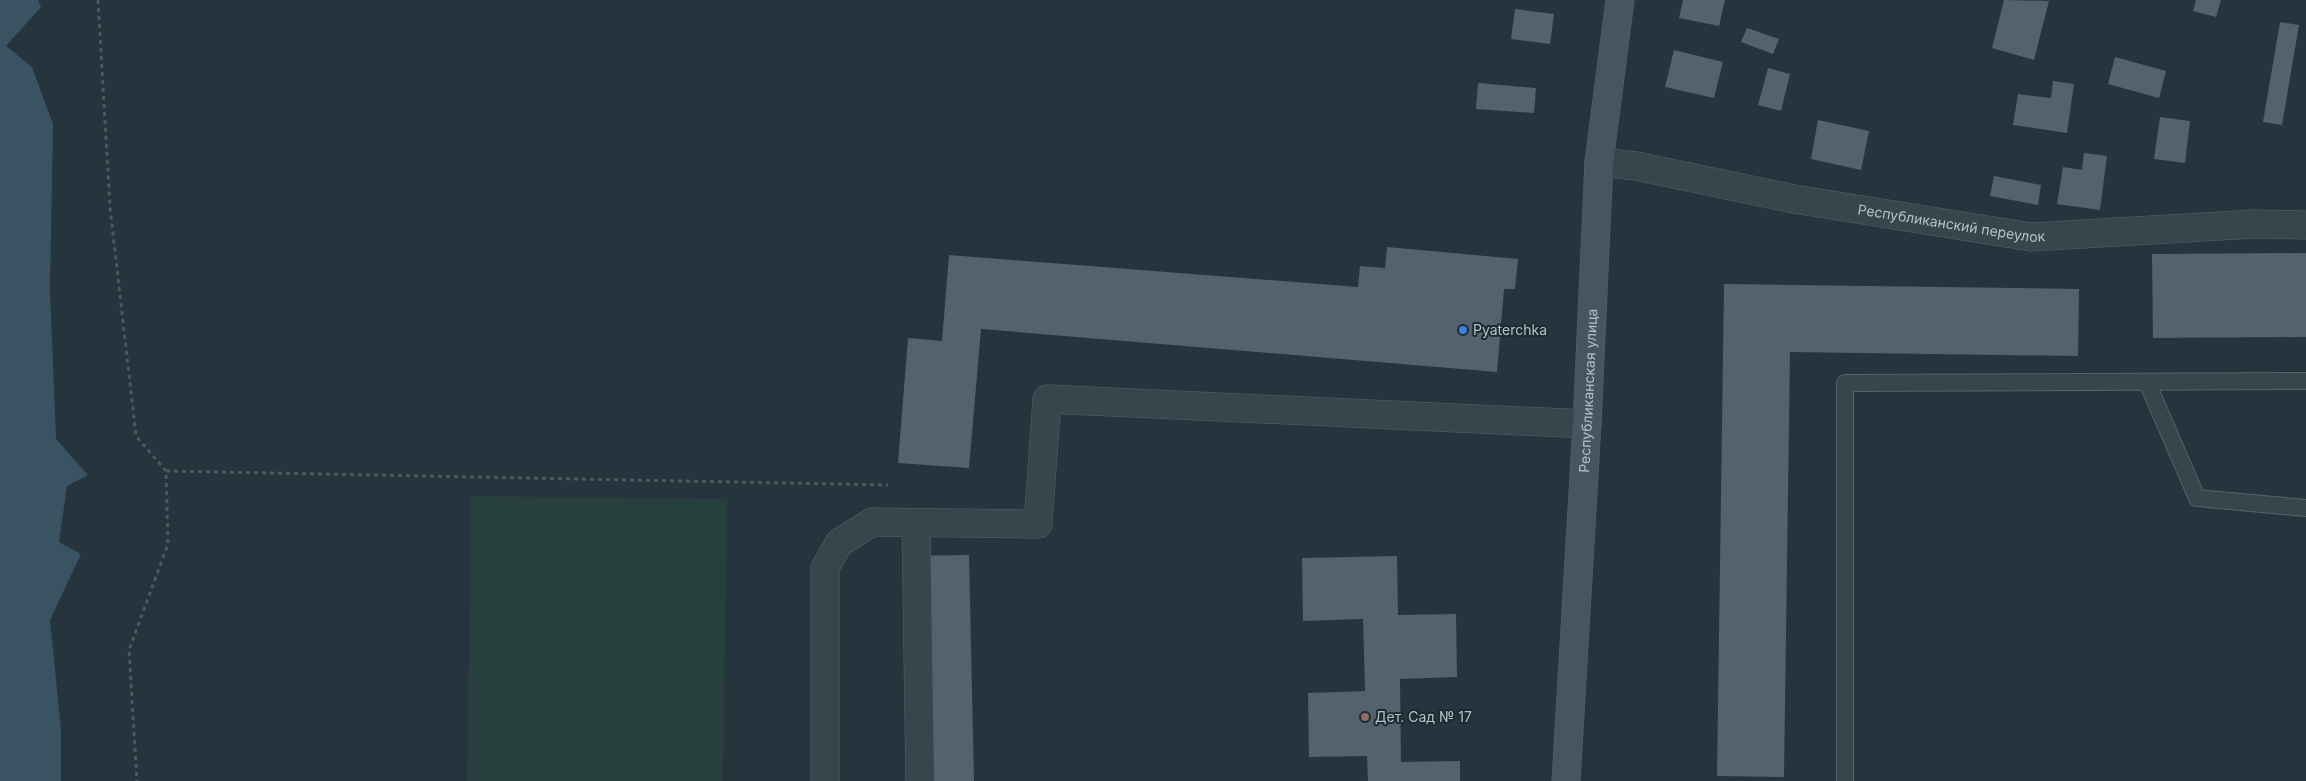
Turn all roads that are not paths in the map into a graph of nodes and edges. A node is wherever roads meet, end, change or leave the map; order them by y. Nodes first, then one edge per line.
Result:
1 (1620, 0) edge
2 (1599, 162) junction
3 (2306, 225) edge
4 (2147, 382) junction
5 (2306, 382) edge
6 (1587, 424) junction
7 (2306, 508) edge
8 (916, 523) junction
9 (824, 781) edge
10 (920, 781) edge
11 (1566, 781) edge
12 (1844, 781) edge

1 - 2 street, Республиканская улица
2 - 3 street, Республиканский переулок
2 - 6 street, Республиканская улица
4 - 5 lane
4 - 7 lane
4 - 12 lane
6 - 8 street
6 - 11 street, Республиканская улица
8 - 9 street
8 - 10 street

